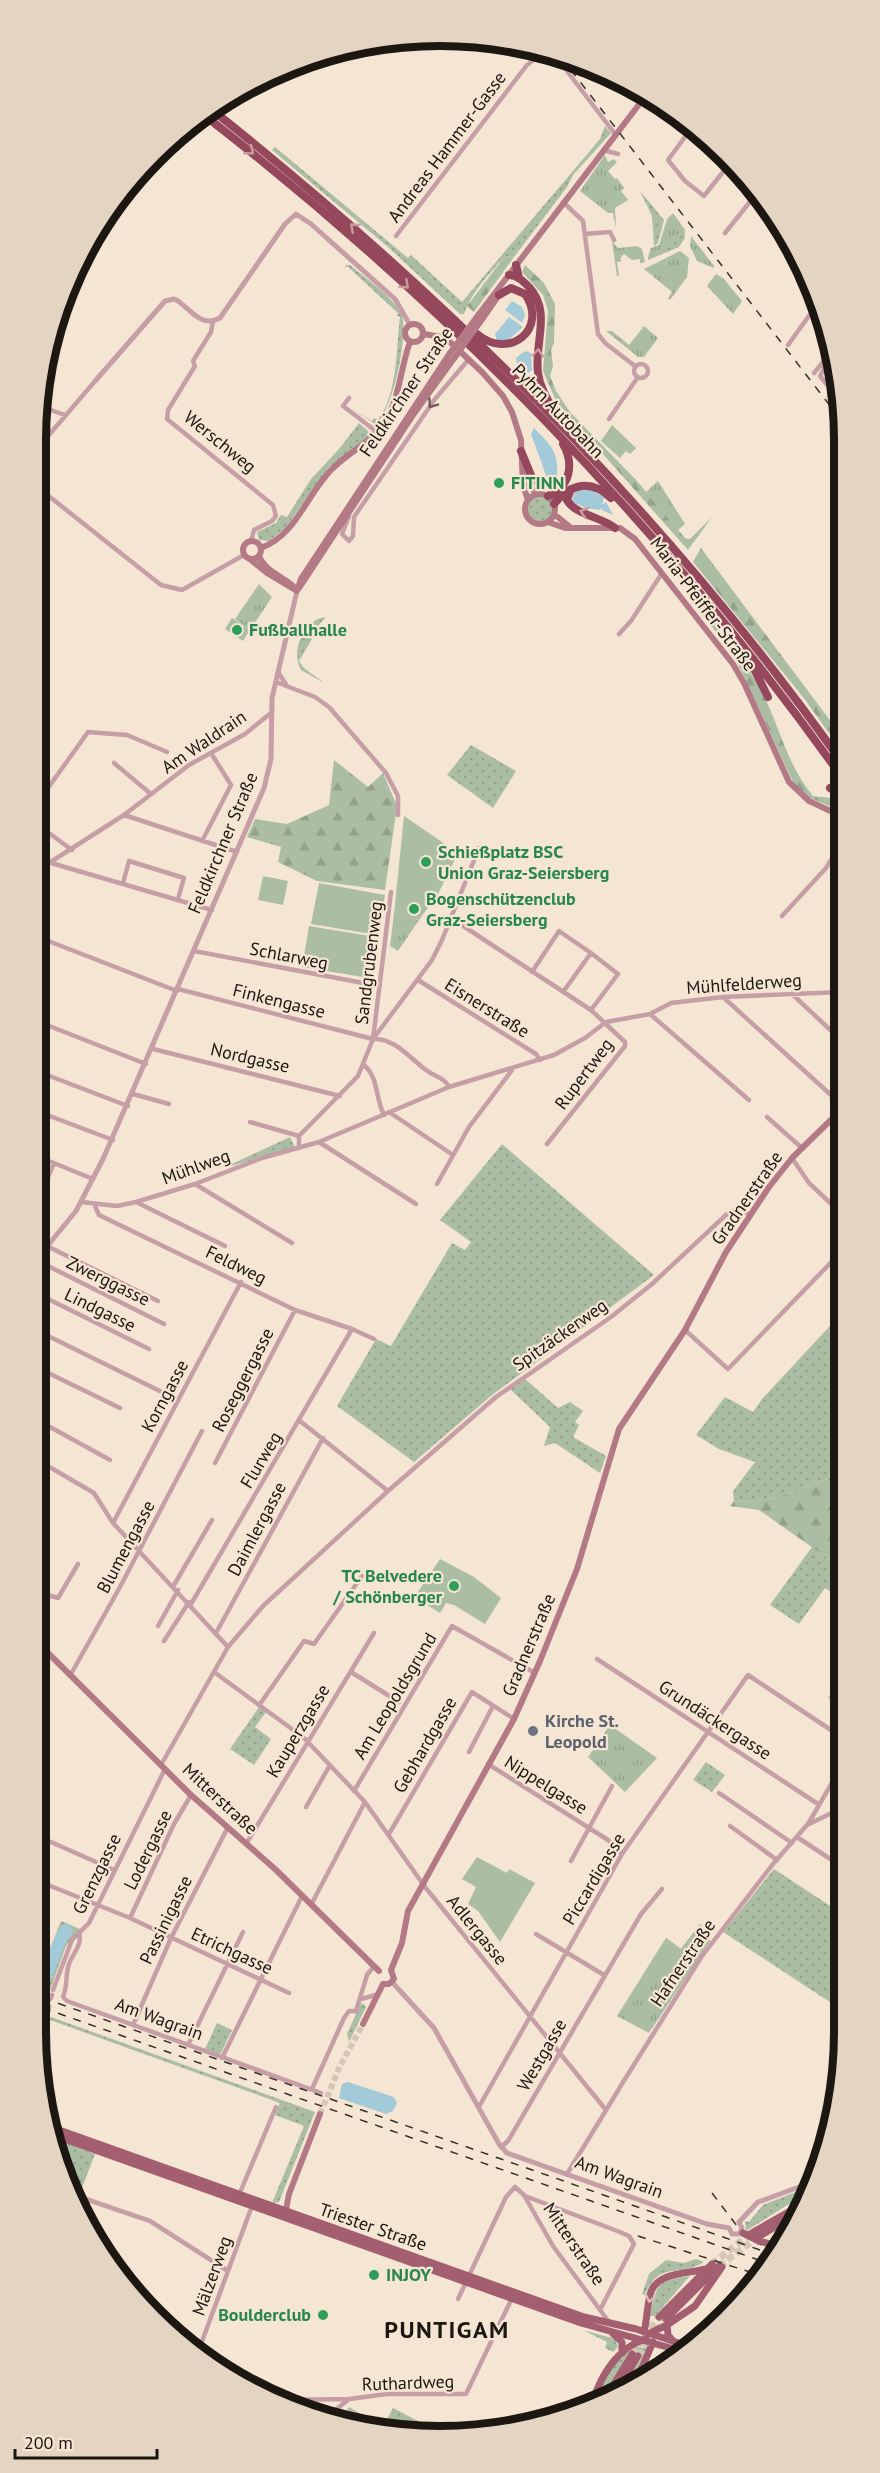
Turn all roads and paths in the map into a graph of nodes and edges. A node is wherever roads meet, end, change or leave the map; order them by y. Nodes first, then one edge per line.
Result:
1 (536, 59) edge
2 (563, 66) edge
3 (641, 102) edge
4 (218, 115) edge
5 (211, 120) edge
6 (615, 134) junction
7 (687, 134) edge
8 (603, 150) junction
9 (618, 154) dead end
10 (725, 169) edge
11 (752, 200) edge
12 (563, 202) junction
13 (725, 233) dead end
14 (585, 234) junction
15 (396, 236) dead end
16 (614, 240) dead end
17 (516, 265) junction
18 (509, 275) junction
19 (519, 278) junction
20 (519, 290) junction
21 (499, 295) junction
22 (812, 311) edge
23 (481, 316) junction
24 (213, 321) junction
25 (460, 323) junction
26 (410, 325) junction
27 (423, 334) junction
28 (410, 342) junction
29 (788, 345) dead end
30 (452, 355) junction
31 (469, 359) junction
32 (651, 359) dead end
33 (825, 360) edge
34 (823, 363) junction
35 (635, 366) junction
36 (645, 366) junction
37 (814, 374) dead end
38 (638, 377) junction
39 (96, 380) joint
40 (830, 389) edge
41 (349, 398) dead end
42 (47, 410) edge
43 (65, 415) junction
44 (609, 419) dead end
45 (563, 427) junction
46 (553, 429) junction
47 (377, 432) junction
48 (46, 438) edge
49 (521, 451) junction
50 (524, 473) junction
51 (565, 481) junction
52 (572, 488) junction
53 (46, 494) edge
54 (537, 494) junction
55 (548, 496) junction
56 (528, 500) junction
57 (554, 504) junction
58 (353, 508) junction
59 (554, 514) junction
60 (631, 516) junction
61 (548, 522) junction
62 (571, 527) junction
63 (615, 528) junction
64 (251, 541) junction
65 (261, 548) junction
66 (244, 555) junction
67 (259, 556) junction
68 (251, 560) junction
69 (662, 573) junction
70 (297, 591) junction
71 (619, 634) dead end
72 (745, 650) junction
73 (278, 672) junction
74 (276, 682) junction
75 (288, 686) junction
76 (768, 697) dead end
77 (271, 712) junction
78 (167, 752) dead end
79 (834, 752) edge
80 (211, 753) junction
81 (114, 763) dead end
82 (834, 767) edge
83 (830, 788) dead end
84 (46, 790) edge
85 (834, 790) edge
86 (152, 794) junction
87 (834, 812) edge
88 (124, 815) junction
89 (398, 815) dead end
90 (46, 831) edge
91 (202, 841) junction
92 (479, 848) dead end
93 (72, 850) junction
94 (237, 852) junction
95 (834, 856) edge
96 (51, 863) junction
97 (46, 866) edge
98 (123, 883) junction
99 (391, 892) dead end
100 (178, 900) junction
101 (212, 910) junction
102 (782, 916) dead end
103 (451, 918) junction
104 (46, 940) edge
105 (194, 951) junction
106 (591, 953) junction
107 (532, 972) junction
108 (418, 980) junction
109 (379, 986) junction
110 (177, 990) junction
111 (563, 992) junction
112 (834, 992) edge
113 (792, 994) junction
114 (723, 997) junction
115 (591, 1010) junction
116 (650, 1014) junction
117 (606, 1022) junction
118 (46, 1025) edge
119 (834, 1033) edge
120 (373, 1039) junction
121 (153, 1049) junction
122 (540, 1060) junction
123 (146, 1064) junction
124 (364, 1065) junction
125 (512, 1070) junction
126 (46, 1075) edge
127 (449, 1087) junction
128 (133, 1094) junction
129 (340, 1096) junction
130 (749, 1100) dead end
131 (834, 1100) edge
132 (169, 1104) dead end
133 (128, 1106) junction
134 (386, 1113) junction
135 (46, 1115) edge
136 (834, 1115) edge
137 (767, 1117) dead end
138 (250, 1122) dead end
139 (299, 1136) junction
140 (112, 1140) junction
141 (319, 1142) junction
142 (547, 1144) dead end
143 (802, 1148) junction
144 (299, 1149) junction
145 (453, 1155) junction
146 (792, 1158) junction
147 (46, 1160) edge
148 (54, 1163) junction
149 (93, 1179) junction
150 (46, 1182) edge
151 (195, 1184) junction
152 (437, 1184) dead end
153 (81, 1202) junction
154 (136, 1202) junction
155 (417, 1204) dead end
156 (95, 1206) junction
157 (834, 1206) edge
158 (750, 1214) junction
159 (292, 1243) dead end
160 (47, 1246) joint
161 (225, 1246) dead end
162 (834, 1259) edge
163 (46, 1265) edge
164 (242, 1282) junction
165 (46, 1298) edge
166 (158, 1301) dead end
167 (295, 1310) junction
168 (164, 1324) dead end
169 (352, 1329) junction
170 (685, 1330) junction
171 (46, 1335) edge
172 (374, 1339) dead end
173 (149, 1349) dead end
174 (46, 1372) edge
175 (178, 1400) junction
176 (120, 1408) dead end
177 (300, 1420) junction
178 (46, 1425) edge
179 (202, 1431) dead end
180 (323, 1438) junction
181 (111, 1460) dead end
182 (215, 1463) dead end
183 (46, 1465) edge
184 (388, 1491) junction
185 (212, 1520) dead end
186 (113, 1523) junction
187 (140, 1550) junction
188 (78, 1564) dead end
189 (362, 1576) dead end
190 (176, 1588) junction
191 (46, 1594) edge
192 (190, 1603) junction
193 (158, 1626) dead end
194 (374, 1632) dead end
195 (216, 1633) junction
196 (164, 1641) dead end
197 (228, 1647) junction
198 (46, 1651) edge
199 (597, 1659) dead end
200 (526, 1668) junction
201 (214, 1672) junction
202 (351, 1672) junction
203 (535, 1672) junction
204 (71, 1674) junction
205 (515, 1686) dead end
206 (399, 1702) dead end
207 (260, 1704) junction
208 (493, 1706) junction
209 (514, 1719) junction
210 (834, 1724) edge
211 (831, 1729) junction
212 (708, 1730) junction
213 (834, 1731) edge
214 (308, 1742) junction
215 (468, 1752) dead end
216 (489, 1764) junction
217 (330, 1765) junction
218 (163, 1767) junction
219 (834, 1778) edge
220 (612, 1786) dead end
221 (354, 1791) junction
222 (719, 1793) dead end
223 (191, 1795) junction
224 (365, 1802) junction
225 (818, 1804) junction
226 (306, 1807) dead end
227 (834, 1812) edge
228 (807, 1825) junction
229 (730, 1826) dead end
230 (228, 1827) junction
231 (589, 1828) junction
232 (389, 1834) junction
233 (797, 1837) junction
234 (46, 1840) edge
235 (792, 1843) junction
236 (246, 1844) junction
237 (622, 1854) junction
238 (777, 1860) junction
239 (571, 1861) dead end
240 (834, 1861) edge
241 (114, 1870) junction
242 (46, 1884) edge
243 (423, 1884) junction
244 (662, 1889) dead end
245 (302, 1896) junction
246 (97, 1905) junction
247 (311, 1905) junction
248 (130, 1918) junction
249 (79, 1932) junction
250 (243, 1932) dead end
251 (537, 1934) dead end
252 (171, 1938) junction
253 (567, 1951) junction
254 (226, 1964) junction
255 (377, 1969) junction
256 (391, 1970) junction
257 (604, 1975) junction
258 (260, 1979) junction
259 (392, 1982) junction
260 (383, 1984) junction
261 (289, 1993) dead end
262 (52, 1995) dead end
263 (376, 1995) junction
264 (361, 1999) junction
265 (530, 2017) junction
266 (363, 2024) tunnel mouth
267 (133, 2025) junction
268 (188, 2045) junction
269 (559, 2051) junction
270 (222, 2058) junction
271 (312, 2089) junction
272 (321, 2092) dead end
273 (480, 2105) junction
274 (276, 2107) dead end
275 (606, 2110) junction
276 (320, 2114) tunnel mouth
277 (59, 2130) edge
278 (61, 2138) edge
279 (501, 2147) junction
280 (567, 2174) junction
281 (803, 2185) edge
282 (239, 2195) junction
283 (524, 2195) junction
284 (83, 2198) edge
285 (252, 2206) junction
286 (791, 2211) edge
287 (285, 2215) junction
288 (787, 2219) edge
289 (739, 2222) junction
290 (729, 2228) junction
291 (750, 2236) junction
292 (772, 2244) edge
293 (715, 2266) junction
294 (228, 2271) junction
295 (467, 2279) junction
296 (513, 2296) junction
297 (458, 2299) dead end
298 (600, 2310) junction
299 (664, 2320) junction
300 (609, 2327) junction
301 (647, 2337) junction
302 (675, 2342) junction
303 (681, 2344) edge
304 (201, 2345) edge
305 (675, 2348) edge
306 (622, 2353) junction
307 (635, 2355) tunnel mouth
308 (624, 2371) junction
309 (638, 2373) edge
310 (620, 2383) edge
311 (613, 2386) edge
312 (596, 2395) edge
313 (349, 2399) junction
314 (297, 2400) edge
315 (333, 2411) edge

1 - 15 street, Andreas Hammer-Gasse
2 - 6 street
3 - 6 main road, Feldkirchner Straße
25 -> 4 highway, Pyhrn Autobahn
5 -> 46 highway, Pyhrn Autobahn
6 - 8 main road, Feldkirchner Straße
7 - 10 street
8 - 9 street
8 - 12 main road, Feldkirchner Straße
11 - 13 street
12 - 14 street
12 - 17 main road, Feldkirchner Straße
14 - 16 street
14 - 35 street
17 - 18 main road, Feldkirchner Straße
17 - 19 highway
18 - 19 highway
18 - 20 highway
18 - 21 main road, Feldkirchner Straße
18 - 23 main road, Feldkirchner Straße
45 -> 19 highway
20 - 21 highway
20 - 25 highway
21 - 23 main road, Feldkirchner Straße
22 - 29 street
23 - 30 main road, Feldkirchner Straße, bridge
24 - 26 street, Werschweg
24 - 39 street
24 - 64 street, Werschweg
25 - 45 highway, Pyhrn Autobahn
26 - 27 main road
26 - 28 main road
27 - 28 main road
27 - 31 main road
28 - 47 main road
30 - 58 main road, Feldkirchner Straße
30 - 70 main road, Feldkirchner Straße
31 - 49 main road
31 -> 58 street
32 - 36 street
33 - 34 street
34 - 37 street
34 - 40 street
35 - 36 street
35 - 38 street
36 - 38 street
38 - 44 street
39 - 43 street
41 - 47 street
42 - 43 street
43 - 48 street
45 - 79 highway, Pyhrn Autobahn
46 - 51 highway
46 - 60 highway, Pyhrn Autobahn
47 - 65 main road
49 - 50 main road
49 - 51 highway
50 - 54 main road
50 - 56 main road
51 - 55 highway
52 - 57 highway
52 - 60 highway
63 -> 52 highway
53 - 66 street
54 - 55 main road
54 - 56 main road
55 - 57 main road
56 - 61 main road
57 - 59 main road
58 - 70 main road, Feldkirchner Straße
59 - 61 main road
59 - 62 main road
60 - 72 highway, Pyhrn Autobahn
61 - 62 main road
62 - 63 main road
63 - 69 main road, Maria-Pfeiffer-Straße
64 - 65 main road
64 - 66 main road
65 - 67 main road
66 - 68 main road
67 - 68 main road
67 - 70 main road
68 - 70 main road
69 - 71 street
69 - 87 main road, Maria-Pfeiffer-Straße
70 - 73 street, Feldkirchner Straße
72 - 76 highway
72 - 82 highway, Pyhrn Autobahn
73 - 74 street, Feldkirchner Straße
73 - 75 street
74 - 75 street
74 - 77 street, Feldkirchner Straße
75 - 89 street
77 - 80 street, Am Waldrain
77 - 94 street, Feldkirchner Straße
78 - 84 street
80 - 86 street, Am Waldrain
80 - 91 street
81 - 86 street, Am Waldrain
83 - 85 highway
86 - 88 street, Am Waldrain
88 - 91 street
88 - 93 street, Am Waldrain
90 - 93 street
91 - 94 street
92 - 103 street
93 - 96 street, Am Waldrain
94 - 101 street, Feldkirchner Straße
95 - 102 street
96 - 97 street, Am Waldrain
96 - 98 street
98 - 100 street
98 - 100 street
99 - 109 street, Sandgrubenweg
100 - 101 street
101 - 105 street, Feldkirchner Straße
103 - 107 street
103 - 108 street
104 - 110 street, Finkengasse
105 - 109 street, Schlarweg
105 - 110 street, Feldkirchner Straße
106 - 107 street
106 - 111 street
106 - 115 street
107 - 111 street
108 - 120 street
108 - 122 street, Eisnerstraße
109 - 120 street, Sandgrubenweg
110 - 120 street, Finkengasse
110 - 121 street, Feldkirchner Straße
111 - 115 street
112 - 113 street, Mühlfelderweg
113 - 114 street, Mühlfelderweg
113 - 119 street
114 - 116 street, Mühlfelderweg
114 - 131 street
115 - 117 street
116 - 117 street, Mühlfelderweg
116 - 130 street
117 - 122 street, Mühlweg
117 - 142 street, Rupertweg
118 - 123 street
120 - 124 street
120 - 127 street, Finkengasse
121 - 123 street, Feldkirchner Straße
121 - 129 street, Nordgasse
122 - 125 street, Mühlweg
123 - 128 street, Feldkirchner Straße
124 - 129 street
124 - 134 street
125 - 127 street, Mühlweg
125 - 145 street
126 - 133 street
127 - 134 street, Mühlweg
128 - 132 street
128 - 133 street, Feldkirchner Straße
129 - 139 street
133 - 140 street, Feldkirchner Straße
134 - 141 street, Mühlweg
134 - 145 street
135 - 140 street
136 - 143 main road, Gradnerstraße
137 - 143 street, Gradnerstraße
138 - 139 street
139 - 144 street
140 - 149 street, Feldkirchner Straße
141 - 144 street, Mühlweg
141 - 155 street
143 - 146 main road, Gradnerstraße
144 - 151 street, Mühlweg
145 - 152 street
146 - 157 street
146 - 158 main road, Gradnerstraße
147 - 148 street
148 - 149 street
148 - 150 street
149 - 153 street, Feldkirchner Straße
151 - 154 street, Mühlweg
151 - 159 street
153 - 156 street, Mühlweg
153 - 160 street, Feldkirchner Straße
154 - 156 street, Mühlweg
154 - 161 street
156 - 164 street, Feldweg
158 - 170 main road, Gradnerstraße
158 - 184 street, Spitzäckerweg
160 - 166 street
162 - 170 street
163 - 168 street, Zwerggasse
164 - 167 street, Feldweg
164 - 175 street, Korngasse
165 - 173 street, Lindgasse
167 - 169 street, Feldweg
167 - 182 street, Roseggergasse
169 - 172 street, Feldweg
169 - 177 street, Flurweg
170 - 203 main road, Gradnerstraße
171 - 175 street
174 - 176 street
175 - 186 street, Korngasse
177 - 180 street
177 - 192 street, Flurweg
178 - 181 street
179 - 187 street, Blumengasse
180 - 184 street
180 - 195 street, Daimlergasse
183 - 186 street
184 - 197 street, Spitzäckerweg
185 - 190 street
186 - 187 street
187 - 190 street
187 - 204 street, Blumengasse
188 - 191 street
189 - 207 street
190 - 192 street
190 - 193 street
192 - 195 street
192 - 196 street, Flurweg
194 - 202 street, Kauperzgasse
195 - 197 street
197 - 201 street, Spitzäckerweg
198 - 204 main road, Mitterstraße
199 - 212 street, Grundäckergasse
200 - 203 street, Am Leopoldsgrund
200 - 205 street
200 - 221 street, Am Leopoldsgrund
201 - 207 street, Adlergasse
201 - 218 street, Grenzgasse
202 - 206 street
202 - 214 street, Kauperzgasse
203 - 209 main road, Gradnerstraße
204 - 218 main road, Mitterstraße
207 - 214 street, Adlergasse
208 - 209 street, Gebhardgasse
208 - 215 street
208 - 232 street, Gebhardgasse
209 - 216 main road, Gradnerstraße
210 - 211 street
211 - 212 street, Piccardigasse
211 - 213 street
212 - 225 street, Grundäckergasse
212 - 237 street, Piccardigasse
214 - 217 street, Adlergasse
214 - 236 street, Kauperzgasse
216 - 231 street, Nippelgasse
216 - 243 main road, Gradnerstraße
217 - 221 street, Adlergasse
217 - 226 street
218 - 223 main road, Mitterstraße
218 - 241 street, Grenzgasse
219 - 225 street
220 - 231 street, Nippelgasse
221 - 224 street, Adlergasse
222 - 235 street
223 - 230 main road, Mitterstraße
223 - 248 street, Lodergasse
224 - 232 street, Adlergasse
224 - 247 street
225 - 228 street
227 - 228 street, Hafnerstraße
228 - 233 street, Hafnerstraße
229 - 238 street
230 - 236 main road, Mitterstraße
230 - 252 street, Passinigasse
231 - 237 street, Nippelgasse
231 - 239 street, Nippelgasse
232 - 243 street, Adlergasse
233 - 235 street, Hafnerstraße
233 - 240 street
234 - 241 street
235 - 238 street, Hafnerstraße
236 - 245 main road, Mitterstraße
237 - 253 street, Piccardigasse
238 - 275 street, Hafnerstraße
241 - 246 street, Grenzgasse
242 - 246 street, Etrichgasse
243 - 256 main road, Gradnerstraße
243 - 265 street, Adlergasse
244 - 257 street, Westgasse
245 - 247 main road, Mitterstraße
245 - 258 street
246 - 248 street, Etrichgasse
246 - 249 street, Grenzgasse
247 - 255 main road, Mitterstraße
248 - 252 street, Etrichgasse
249 - 262 street, Grenzgasse
249 - 267 street, Am Wagrain
250 - 254 street
251 - 253 street
252 - 254 street, Etrichgasse
252 - 267 street, Passinigasse
253 - 257 street
253 - 265 street, Piccardigasse
254 - 258 street, Etrichgasse
254 - 268 street
255 - 256 main road
255 - 260 main road
255 - 264 street
256 - 259 main road
257 - 269 street, Westgasse
258 - 261 street, Etrichgasse
258 - 270 street
259 - 260 main road
259 - 273 street
260 - 263 main road
263 - 264 street
263 - 266 main road
264 - 271 street
265 - 269 street, Adlergasse
265 - 273 street, Piccardigasse
267 - 268 street, Am Wagrain
268 - 270 street, Am Wagrain
269 - 275 street, Adlergasse
269 - 279 street, Westgasse
270 - 271 street, Am Wagrain
271 - 272 street, Am Wagrain
273 - 279 street
274 - 282 street
275 - 280 street, Hafnerstraße
276 - 287 main road
277 - 282 main road, Triester Straße
278 - 285 main road, Triester Straße
279 - 280 street, Am Wagrain
280 - 290 street, Am Wagrain
281 - 289 street
282 - 287 main road, Triester Straße
283 - 295 street, Mitterstraße
283 - 298 street, Mitterstraße
283 - 298 street
284 - 294 street
285 - 287 main road, Triester Straße
285 - 294 street, Mälzerweg
286 - 291 main road
287 - 295 main road, Triester Straße
288 - 291 main road
289 - 290 street
289 - 291 street
290 - 291 street, Am Wagrain
291 - 292 main road
293 - 299 main road
293 - 299 main road
293 - 299 main road
293 -> 301 main road
294 - 304 street, Mälzerweg
295 - 296 main road, Triester Straße
295 - 297 street
295 - 300 main road, Triester Straße
296 - 300 main road, Triester Straße
296 - 313 street, Ruthardweg
298 - 300 street, Mitterstraße
299 - 301 main road
299 - 302 main road
300 - 301 main road, Triester Straße
300 - 301 main road, Triester Straße
300 - 306 main road
301 - 302 main road, Triester Straße
301 - 305 main road, Triester Straße
301 - 306 main road
301 - 309 main road
302 - 303 main road, Triester Straße
306 - 312 main road
307 - 308 main road
308 - 310 main road
308 - 311 main road
313 - 314 street, Ruthardweg
313 - 315 street, Ruthardweg

